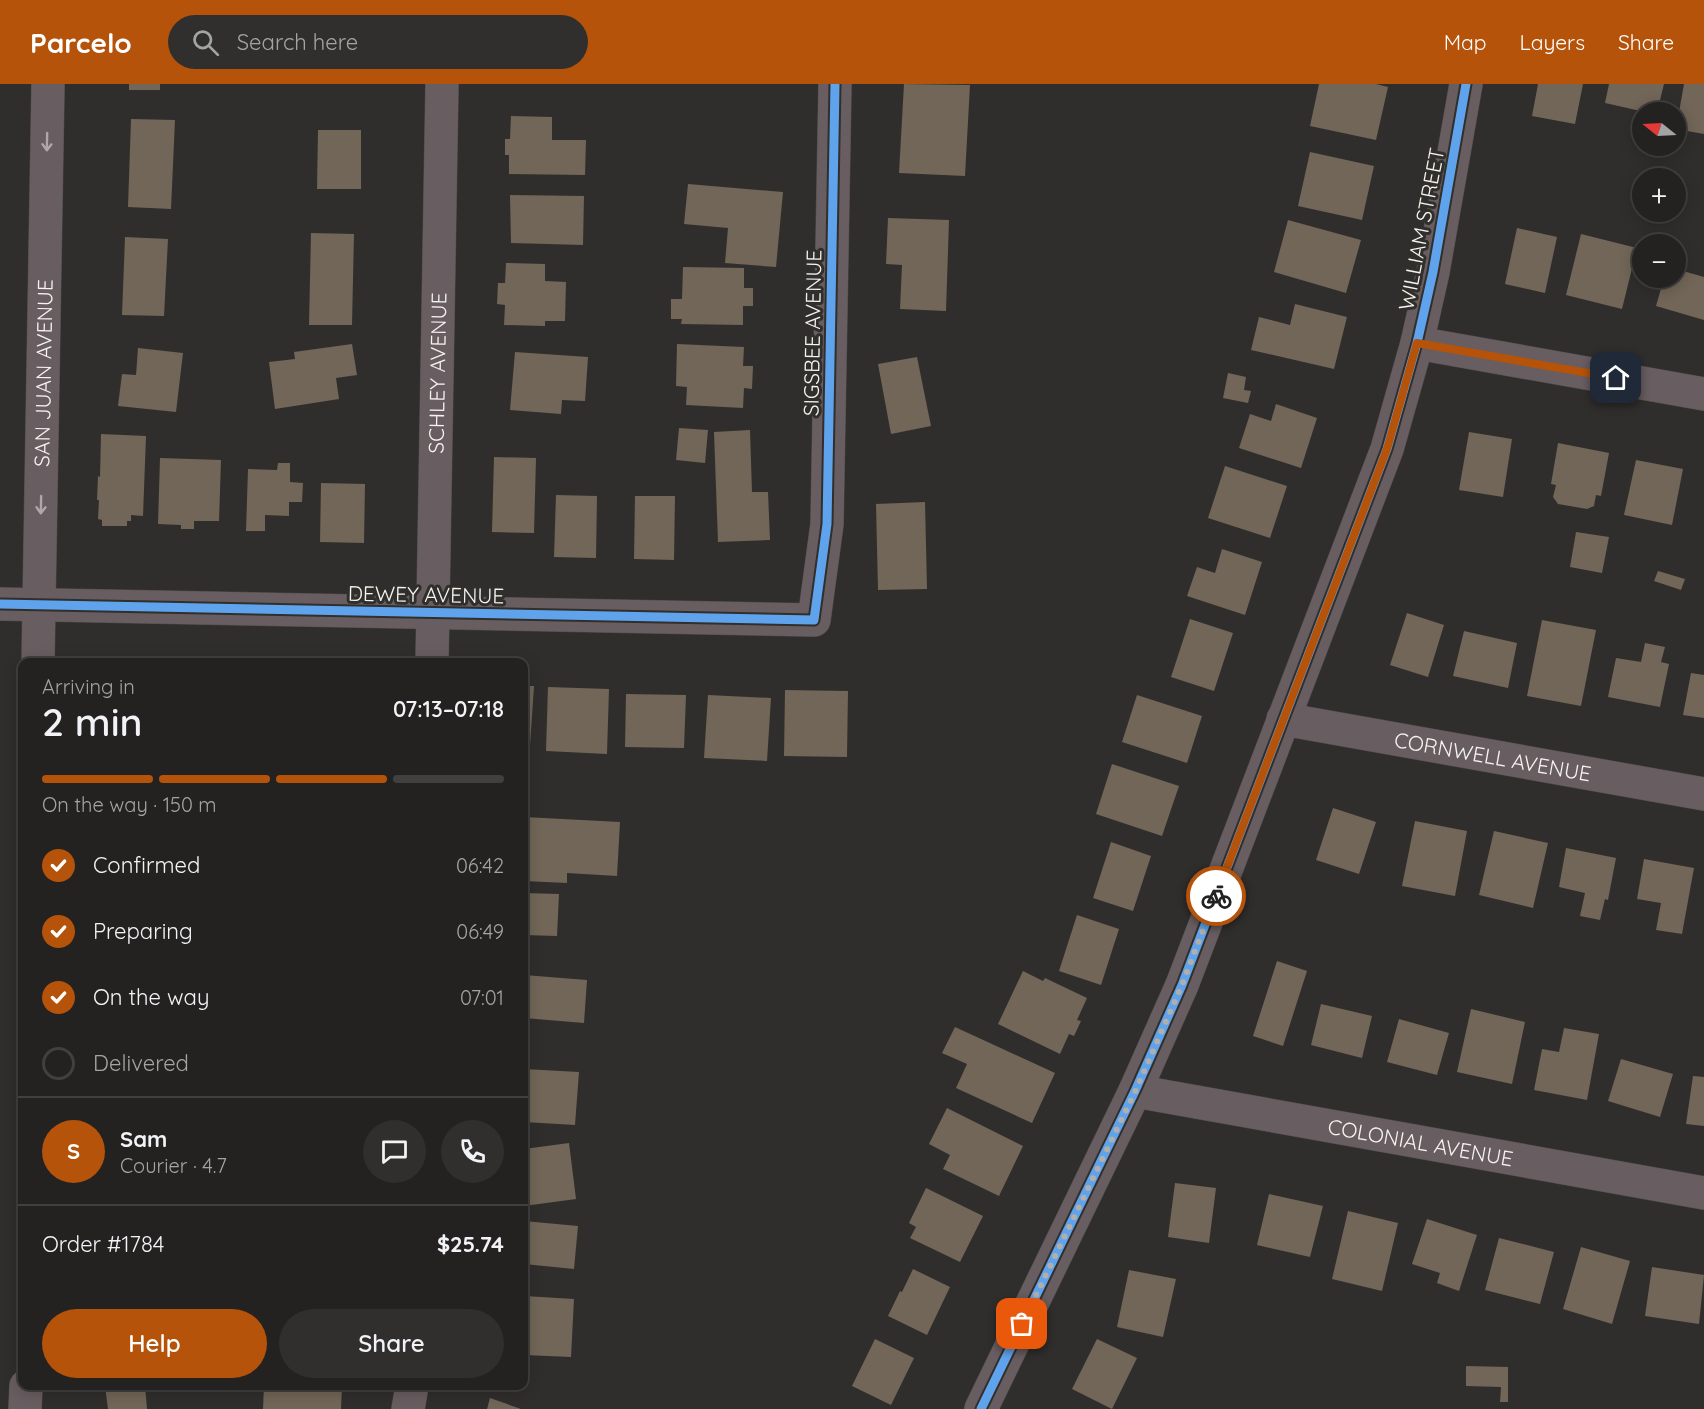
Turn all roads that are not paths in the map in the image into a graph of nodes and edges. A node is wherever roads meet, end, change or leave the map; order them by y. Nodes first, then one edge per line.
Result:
1 (48, 84) edge
2 (442, 84) edge
3 (835, 84) edge
4 (1466, 84) edge
5 (1417, 343) junction
6 (1704, 394) edge
7 (819, 581) joint
8 (0, 604) edge
9 (39, 605) junction
10 (433, 613) junction
11 (38, 658) edge
12 (432, 658) edge
13 (1283, 718) junction
14 (1704, 794) edge
15 (1135, 1092) junction
16 (1704, 1193) edge
17 (26, 1390) edge
18 (411, 1390) edge
19 (25, 1409) edge
20 (408, 1409) edge
21 (981, 1409) edge

1 -> 9 street, SAN JUAN AVENUE
2 - 10 street, SCHLEY AVENUE
3 - 7 street, SIGSBEE AVENUE
4 - 5 street, WILLIAM STREET
5 - 6 street
5 - 13 street, WILLIAM STREET
7 - 10 street, DEWEY AVENUE
8 - 9 street, DEWEY AVENUE
9 - 10 street, DEWEY AVENUE
9 - 11 street, SAN JUAN AVENUE
10 - 12 street, SCHLEY AVENUE
13 - 14 street, CORNWELL AVENUE
13 - 15 street, WILLIAM STREET
15 - 16 street, COLONIAL AVENUE
15 - 21 street, WILLIAM STREET
17 - 19 street
18 - 20 street

